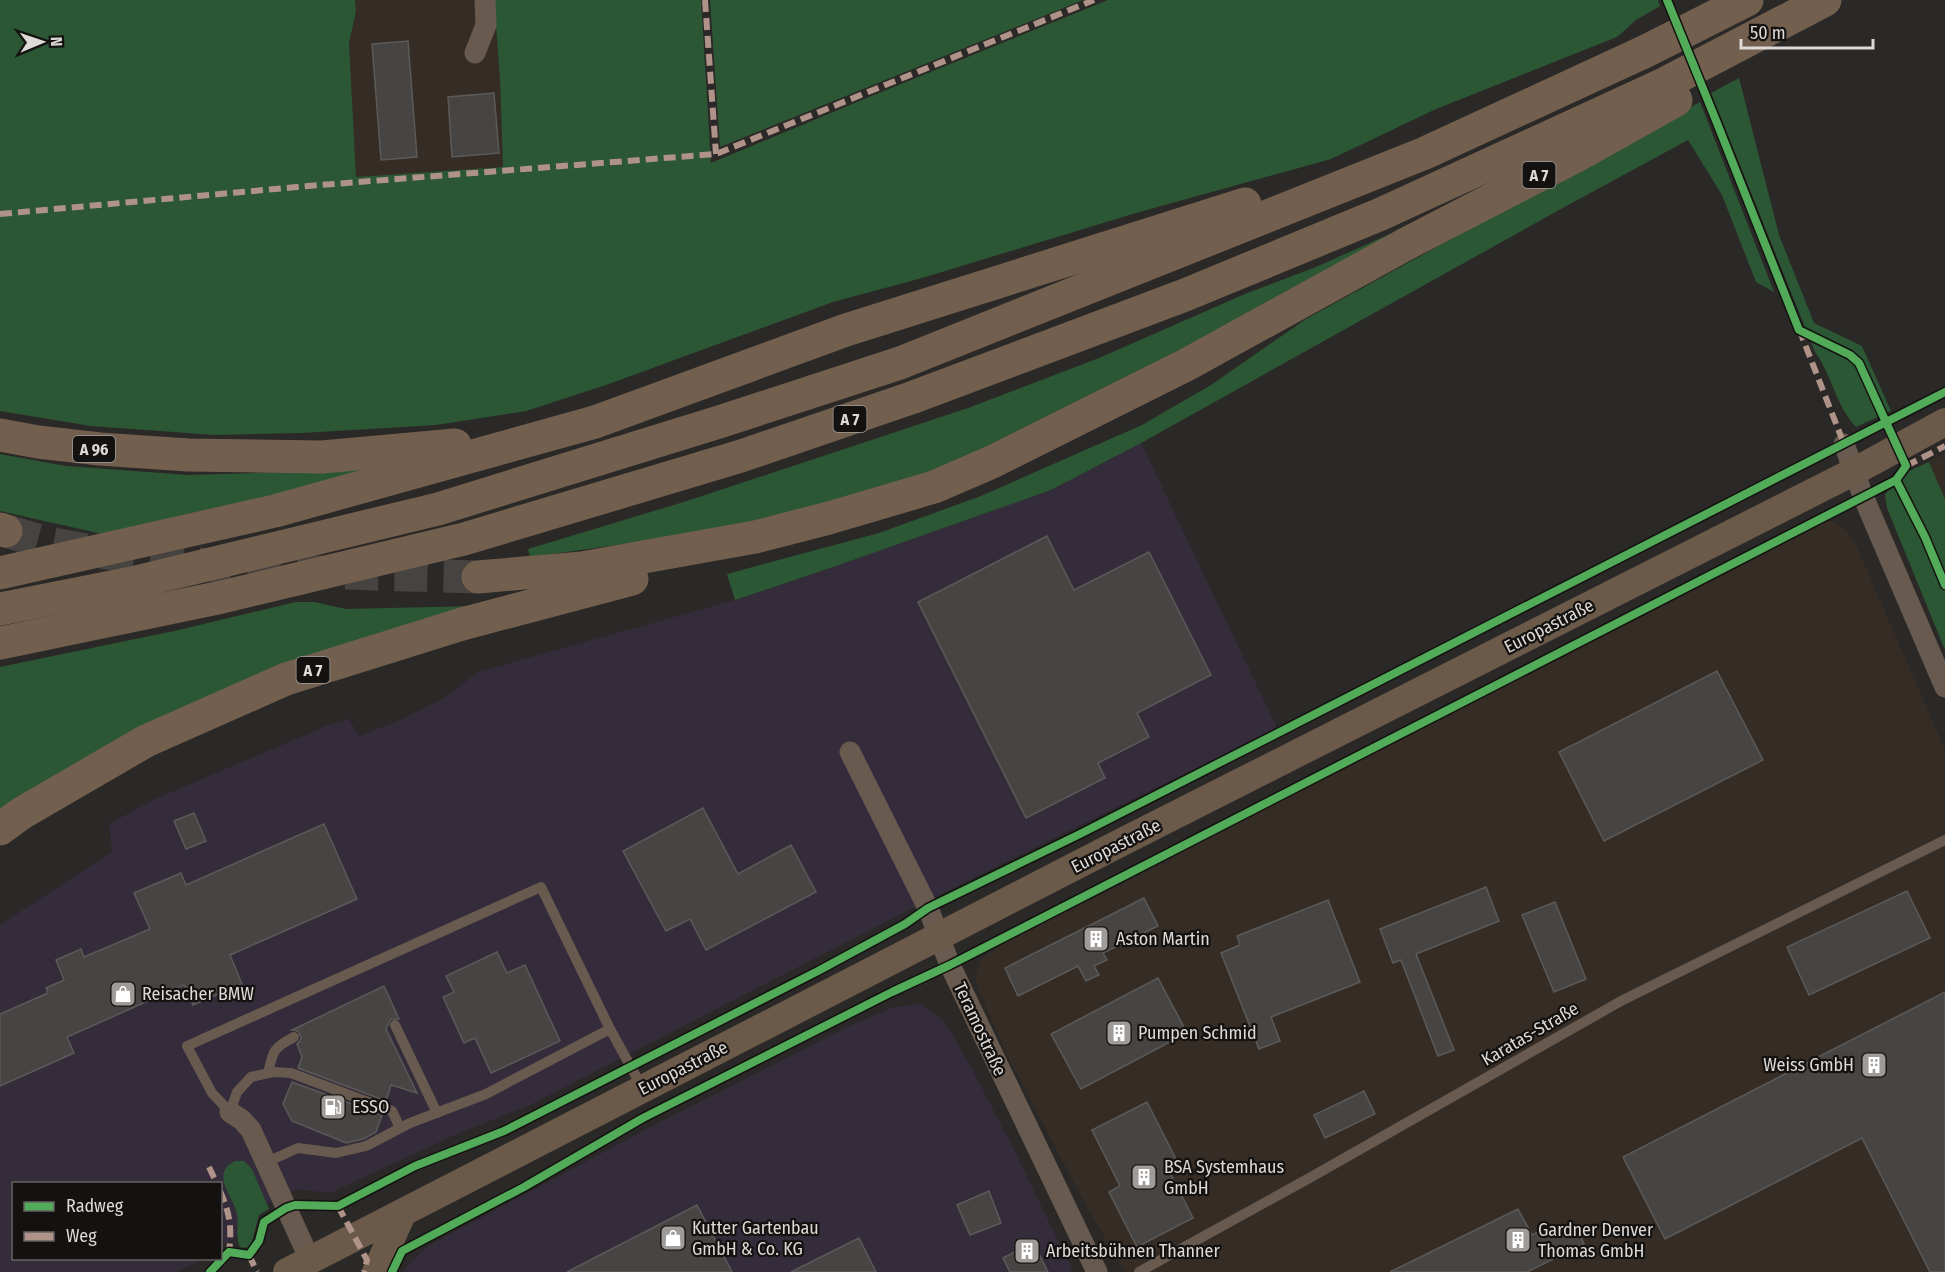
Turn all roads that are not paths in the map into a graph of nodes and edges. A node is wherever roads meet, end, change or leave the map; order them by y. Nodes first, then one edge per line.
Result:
1 (484, 0) edge
2 (1747, 0) edge
3 (1825, 0) edge
4 (1832, 0) edge
5 (476, 53) dead end
6 (1728, 62) junction
7 (1668, 94) junction
8 (1425, 153) junction
9 (1945, 422) edge
10 (0, 435) edge
11 (537, 438) junction
12 (1844, 444) dead end
13 (1855, 471) junction
14 (755, 537) junction
15 (0, 573) edge
16 (478, 577) tunnel mouth
17 (0, 609) edge
18 (0, 643) edge
19 (1945, 687) edge
20 (850, 752) dead end
21 (0, 829) edge
22 (1945, 840) edge
23 (939, 938) junction
24 (394, 1025) dead end
25 (610, 1029) junction
26 (294, 1037) dead end
27 (268, 1073) junction
28 (643, 1089) junction
29 (230, 1112) junction
30 (437, 1113) junction
31 (400, 1128) junction
32 (267, 1162) junction
33 (402, 1214) junction
34 (304, 1268) edge
35 (376, 1272) edge
36 (1097, 1272) edge
37 (1139, 1272) edge

1 - 5 street
2 - 8 highway, A 7
3 - 6 highway, A 7
4 - 6 highway, A 7
6 - 7 highway, A 7
7 - 14 highway, A 7
7 - 18 highway, A 7
8 - 11 highway
8 - 17 highway, A 7
9 - 13 main road, Europastraße
10 - 11 highway, A 96
11 - 15 highway
12 - 13 street
13 - 19 street
13 - 23 main road, Europastraße
14 - 16 highway, A 7
14 - 21 highway, A 7
20 - 23 street, Teramostraße
22 - 37 lane, Karatas-Straße
23 - 28 main road, Europastraße
23 - 36 street, Teramostraße
24 - 30 lane
25 - 28 lane
25 - 29 lane
25 - 30 lane
26 - 27 lane
27 - 29 lane
27 - 31 lane
28 - 33 main road, Europastraße
29 - 32 street
30 - 31 lane
31 - 32 lane
32 - 34 street
33 - 34 main road, Europastraße
33 - 35 main road

